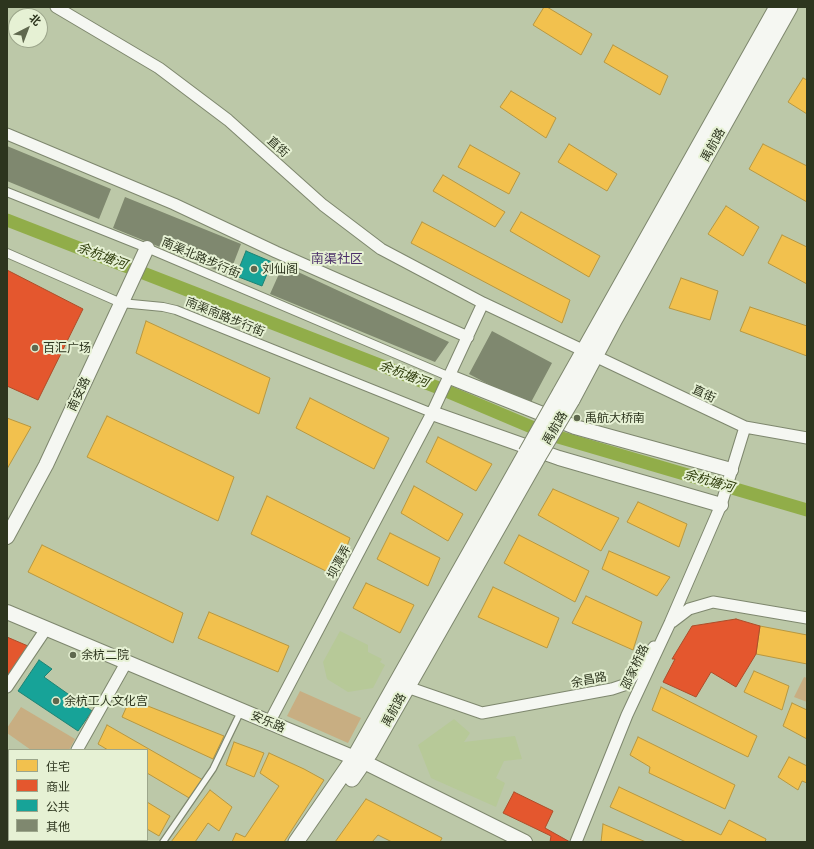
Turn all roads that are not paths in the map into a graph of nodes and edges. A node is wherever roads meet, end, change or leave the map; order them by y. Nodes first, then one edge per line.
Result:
1 (56, 7) edge
2 (777, 7) edge
3 (790, 7) edge
4 (7, 134) edge
5 (7, 192) edge
6 (147, 248) junction
7 (7, 253) edge
8 (122, 300) junction
9 (483, 303) junction
10 (610, 316) junction
11 (468, 337) junction
12 (589, 354) junction
13 (449, 380) junction
14 (432, 413) junction
15 (745, 427) junction
16 (807, 438) edge
17 (531, 456) junction
18 (731, 470) junction
19 (721, 505) junction
20 (7, 537) edge
21 (7, 612) edge
22 (807, 618) edge
23 (670, 623) junction
24 (46, 629) junction
25 (126, 663) junction
26 (7, 687) edge
27 (407, 687) junction
28 (241, 711) junction
29 (270, 723) junction
30 (78, 749) edge
31 (359, 760) junction
32 (163, 842) edge
33 (296, 842) edge
34 (307, 842) edge
35 (525, 842) edge
36 (576, 842) edge

1 - 9 street, 直街
2 - 10 main road
3 - 10 main road, 禹航路
4 - 11 street
5 - 6 street, 南渠北路步行街
6 - 8 street, 南安路
6 - 13 street, 南渠北路步行街
7 - 8 street, 南渠南路步行街
8 - 14 street, 南渠南路步行街
8 - 20 street, 南安路
9 - 11 street, 坝潭弄
9 - 12 street, 直街
10 - 12 main road, 禹航路
11 - 13 street, 坝潭弄
12 - 15 street, 直街
12 - 17 main road, 禹航路, bridge
13 - 14 street, 坝潭弄
13 - 18 street
14 - 19 street
14 - 29 street, 坝潭弄
15 - 16 street, 直街
15 - 18 street, 邵家桥路
17 - 27 main road, 禹航路
17 - 31 main road, 禹航路
18 - 19 street, 邵家桥路
19 - 23 street, 邵家桥路
21 - 24 street, 安乐路
22 - 23 street, 余昌路
23 - 27 street, 余昌路
23 - 36 street, 邵家桥路
24 - 25 street, 安乐路
24 - 26 street
25 - 28 street, 安乐路
25 - 30 street
27 - 31 main road, 禹航路
28 - 29 street, 安乐路
28 - 32 lane
29 - 31 street, 安乐路
31 - 33 main road, 禹航路
31 - 34 main road, 禹航路
31 - 35 street, 安乐路

